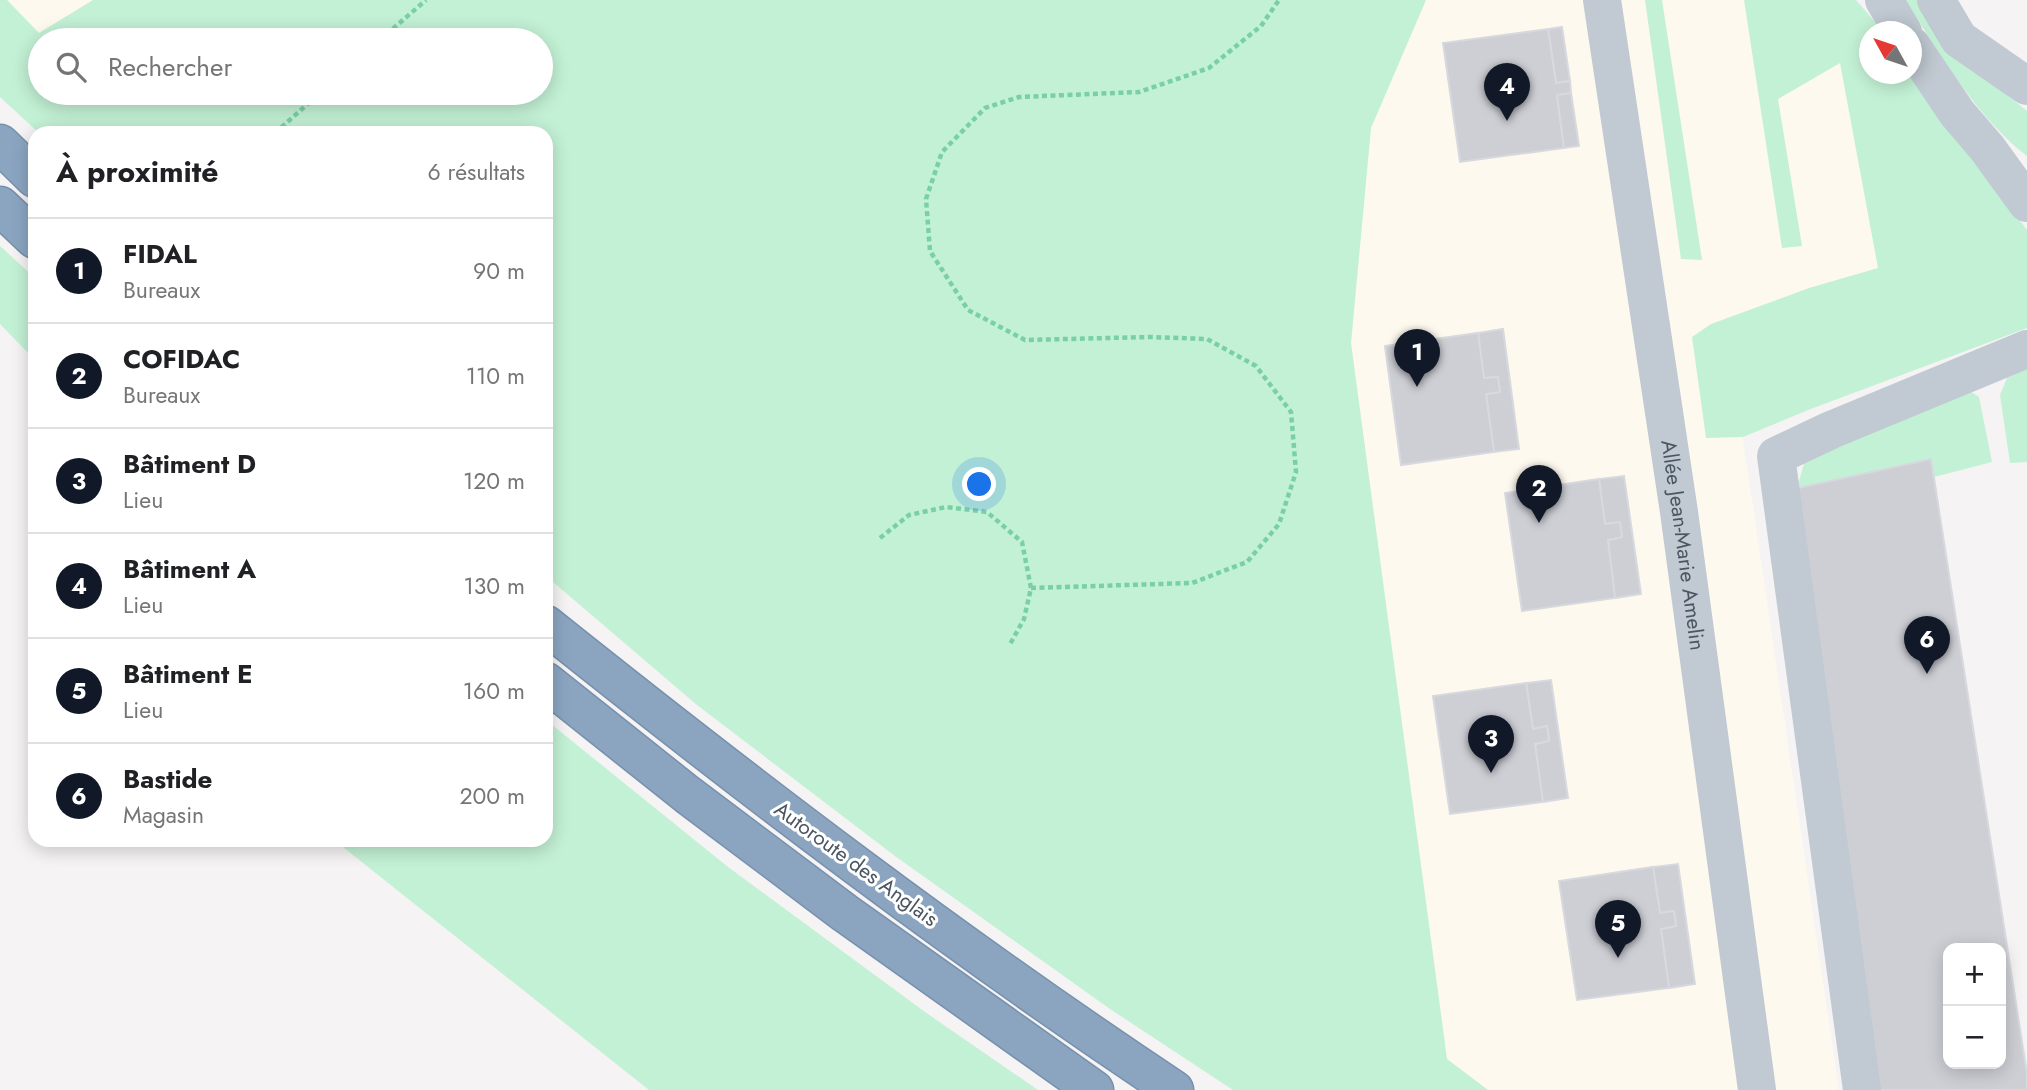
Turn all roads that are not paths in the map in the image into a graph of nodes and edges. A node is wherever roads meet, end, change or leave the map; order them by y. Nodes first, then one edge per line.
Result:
1 (1602, 0) edge
2 (1884, 0) edge
3 (1936, 0) edge
4 (1896, 21) edge
5 (1922, 61) edge
6 (2027, 86) edge
7 (0, 144) edge
8 (1987, 148) junction
9 (2027, 170) edge
10 (28, 171) edge
11 (2027, 203) edge
12 (0, 206) edge
13 (28, 232) edge
14 (2027, 349) edge
15 (553, 631) edge
16 (553, 688) edge
17 (1094, 1090) edge
18 (1174, 1090) edge
19 (1757, 1090) edge
20 (1863, 1090) edge

1 - 19 street, Allée Jean-Marie Amelin
2 - 4 street
3 - 6 street
5 - 8 street
7 - 10 highway
8 - 9 street
8 - 11 street
12 - 13 highway
14 - 20 street
15 - 18 highway, Autoroute des Anglais
16 - 17 highway, Autoroute des Anglais

